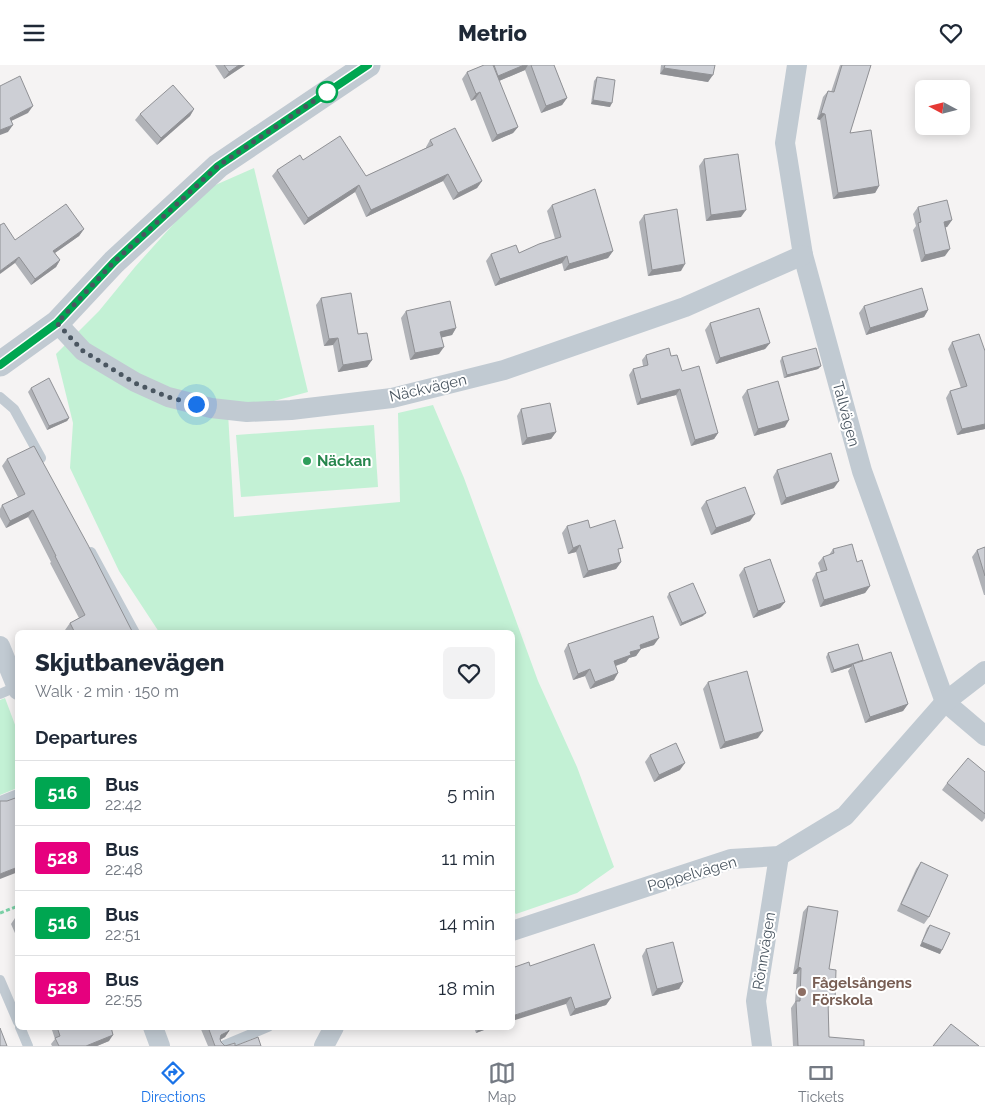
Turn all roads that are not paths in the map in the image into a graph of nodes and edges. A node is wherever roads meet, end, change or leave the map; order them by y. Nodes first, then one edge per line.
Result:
1 (368, 65) edge
2 (797, 65) edge
3 (803, 255) junction
4 (57, 323) junction
5 (0, 365) edge
6 (0, 397) edge
7 (47, 469) edge
8 (88, 547) edge
9 (133, 630) edge
10 (0, 646) edge
11 (985, 671) edge
12 (11, 690) edge
13 (945, 702) junction
14 (985, 736) edge
15 (15, 794) edge
16 (0, 801) edge
17 (779, 856) junction
18 (515, 930) edge
19 (0, 980) edge
20 (15, 1015) edge
21 (21, 1030) edge
22 (154, 1030) edge
23 (261, 1030) edge
24 (332, 1030) edge
25 (28, 1046) edge
26 (160, 1046) edge
27 (222, 1046) edge
28 (324, 1046) edge
29 (762, 1046) edge

1 - 4 street
2 - 3 street, Tallvägen
3 - 4 street, Näckvägen
3 - 13 street, Tallvägen
4 - 5 street
6 - 7 lane
8 - 9 lane
10 - 12 street
11 - 13 street, Poppelvägen
13 - 14 street, Tallvägen
13 - 17 street, Poppelvägen
15 - 16 lane
17 - 18 street, Poppelvägen
17 - 29 street, Rönnvägen
19 - 20 lane
21 - 25 lane
22 - 26 street
23 - 27 lane
24 - 28 street

